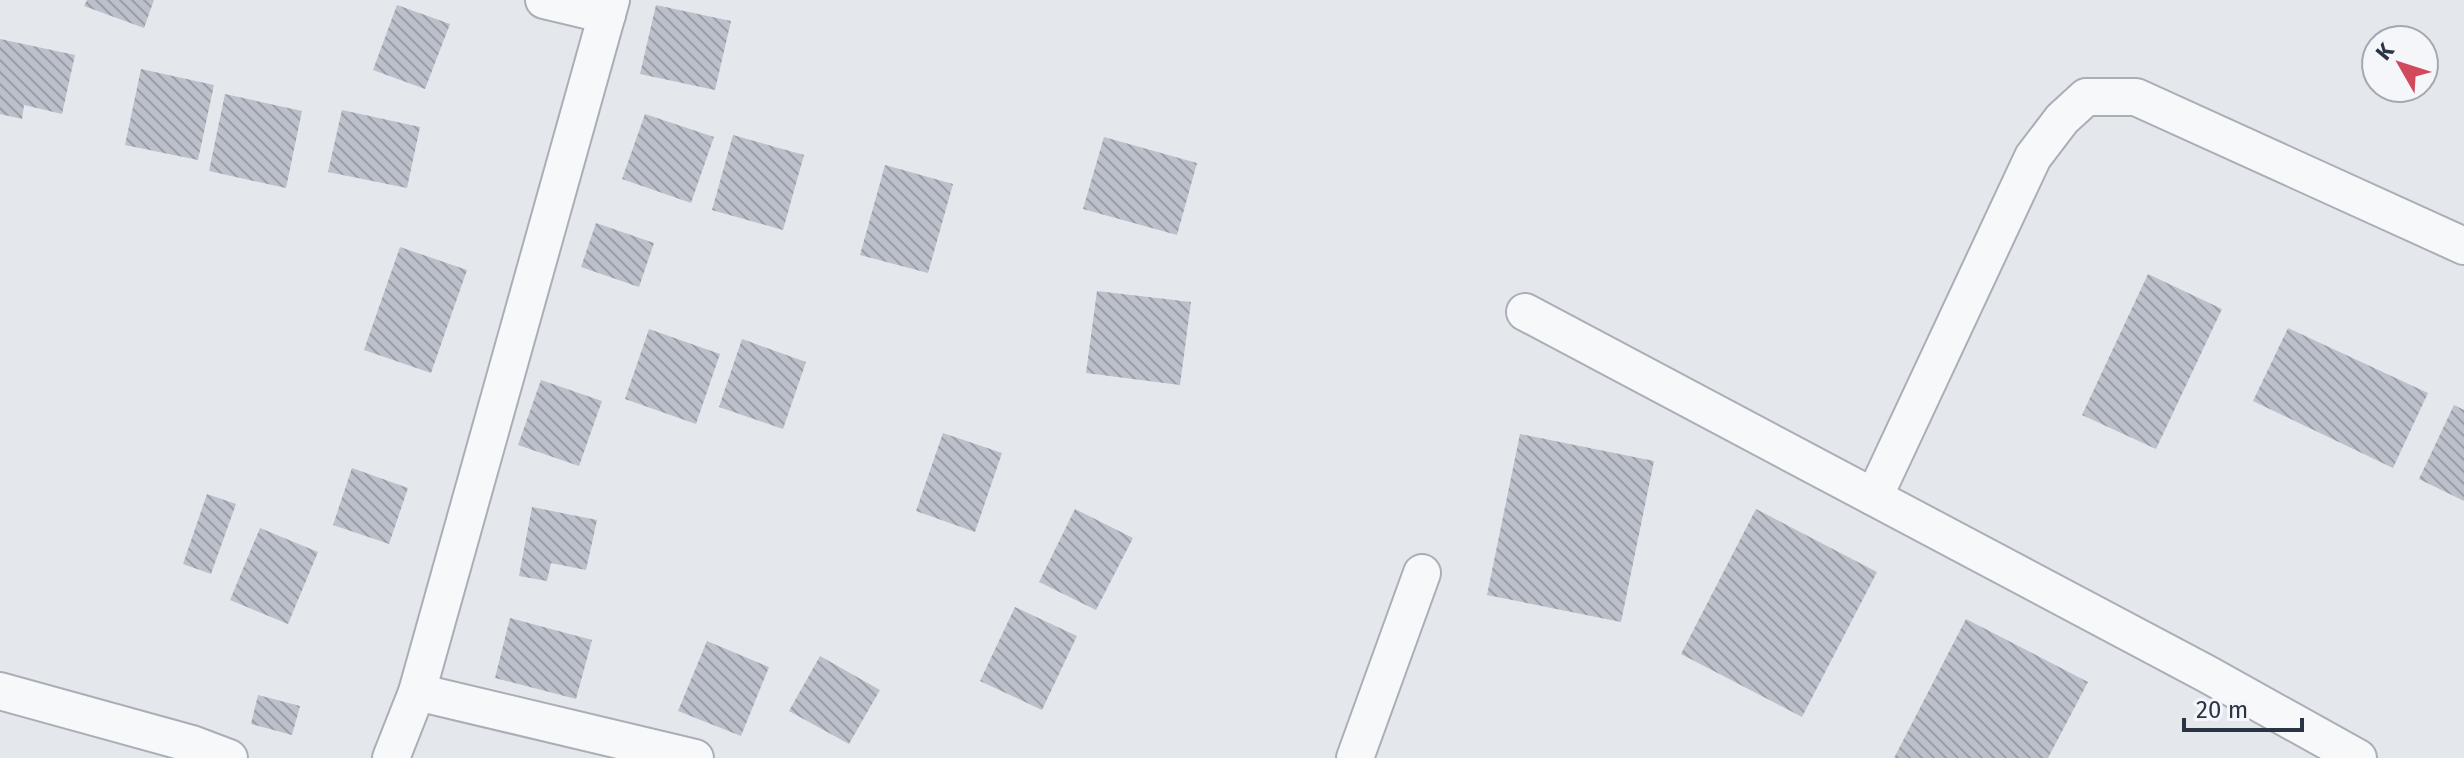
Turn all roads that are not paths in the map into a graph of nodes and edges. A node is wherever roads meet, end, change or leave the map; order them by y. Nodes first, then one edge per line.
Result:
1 (544, 0) edge
2 (609, 8) edge
3 (2464, 246) edge
4 (1525, 312) dead end
5 (1874, 497) junction
6 (1422, 573) dead end
7 (0, 691) edge
8 (417, 692) junction
9 (190, 751) edge
10 (229, 758) edge
11 (391, 758) edge
12 (695, 758) edge
13 (1355, 758) edge
14 (2358, 758) edge

1 - 2 street
2 - 8 street
3 - 5 street
4 - 5 street
5 - 14 street
6 - 13 street
7 - 9 street
8 - 11 street
8 - 12 street
9 - 10 street

